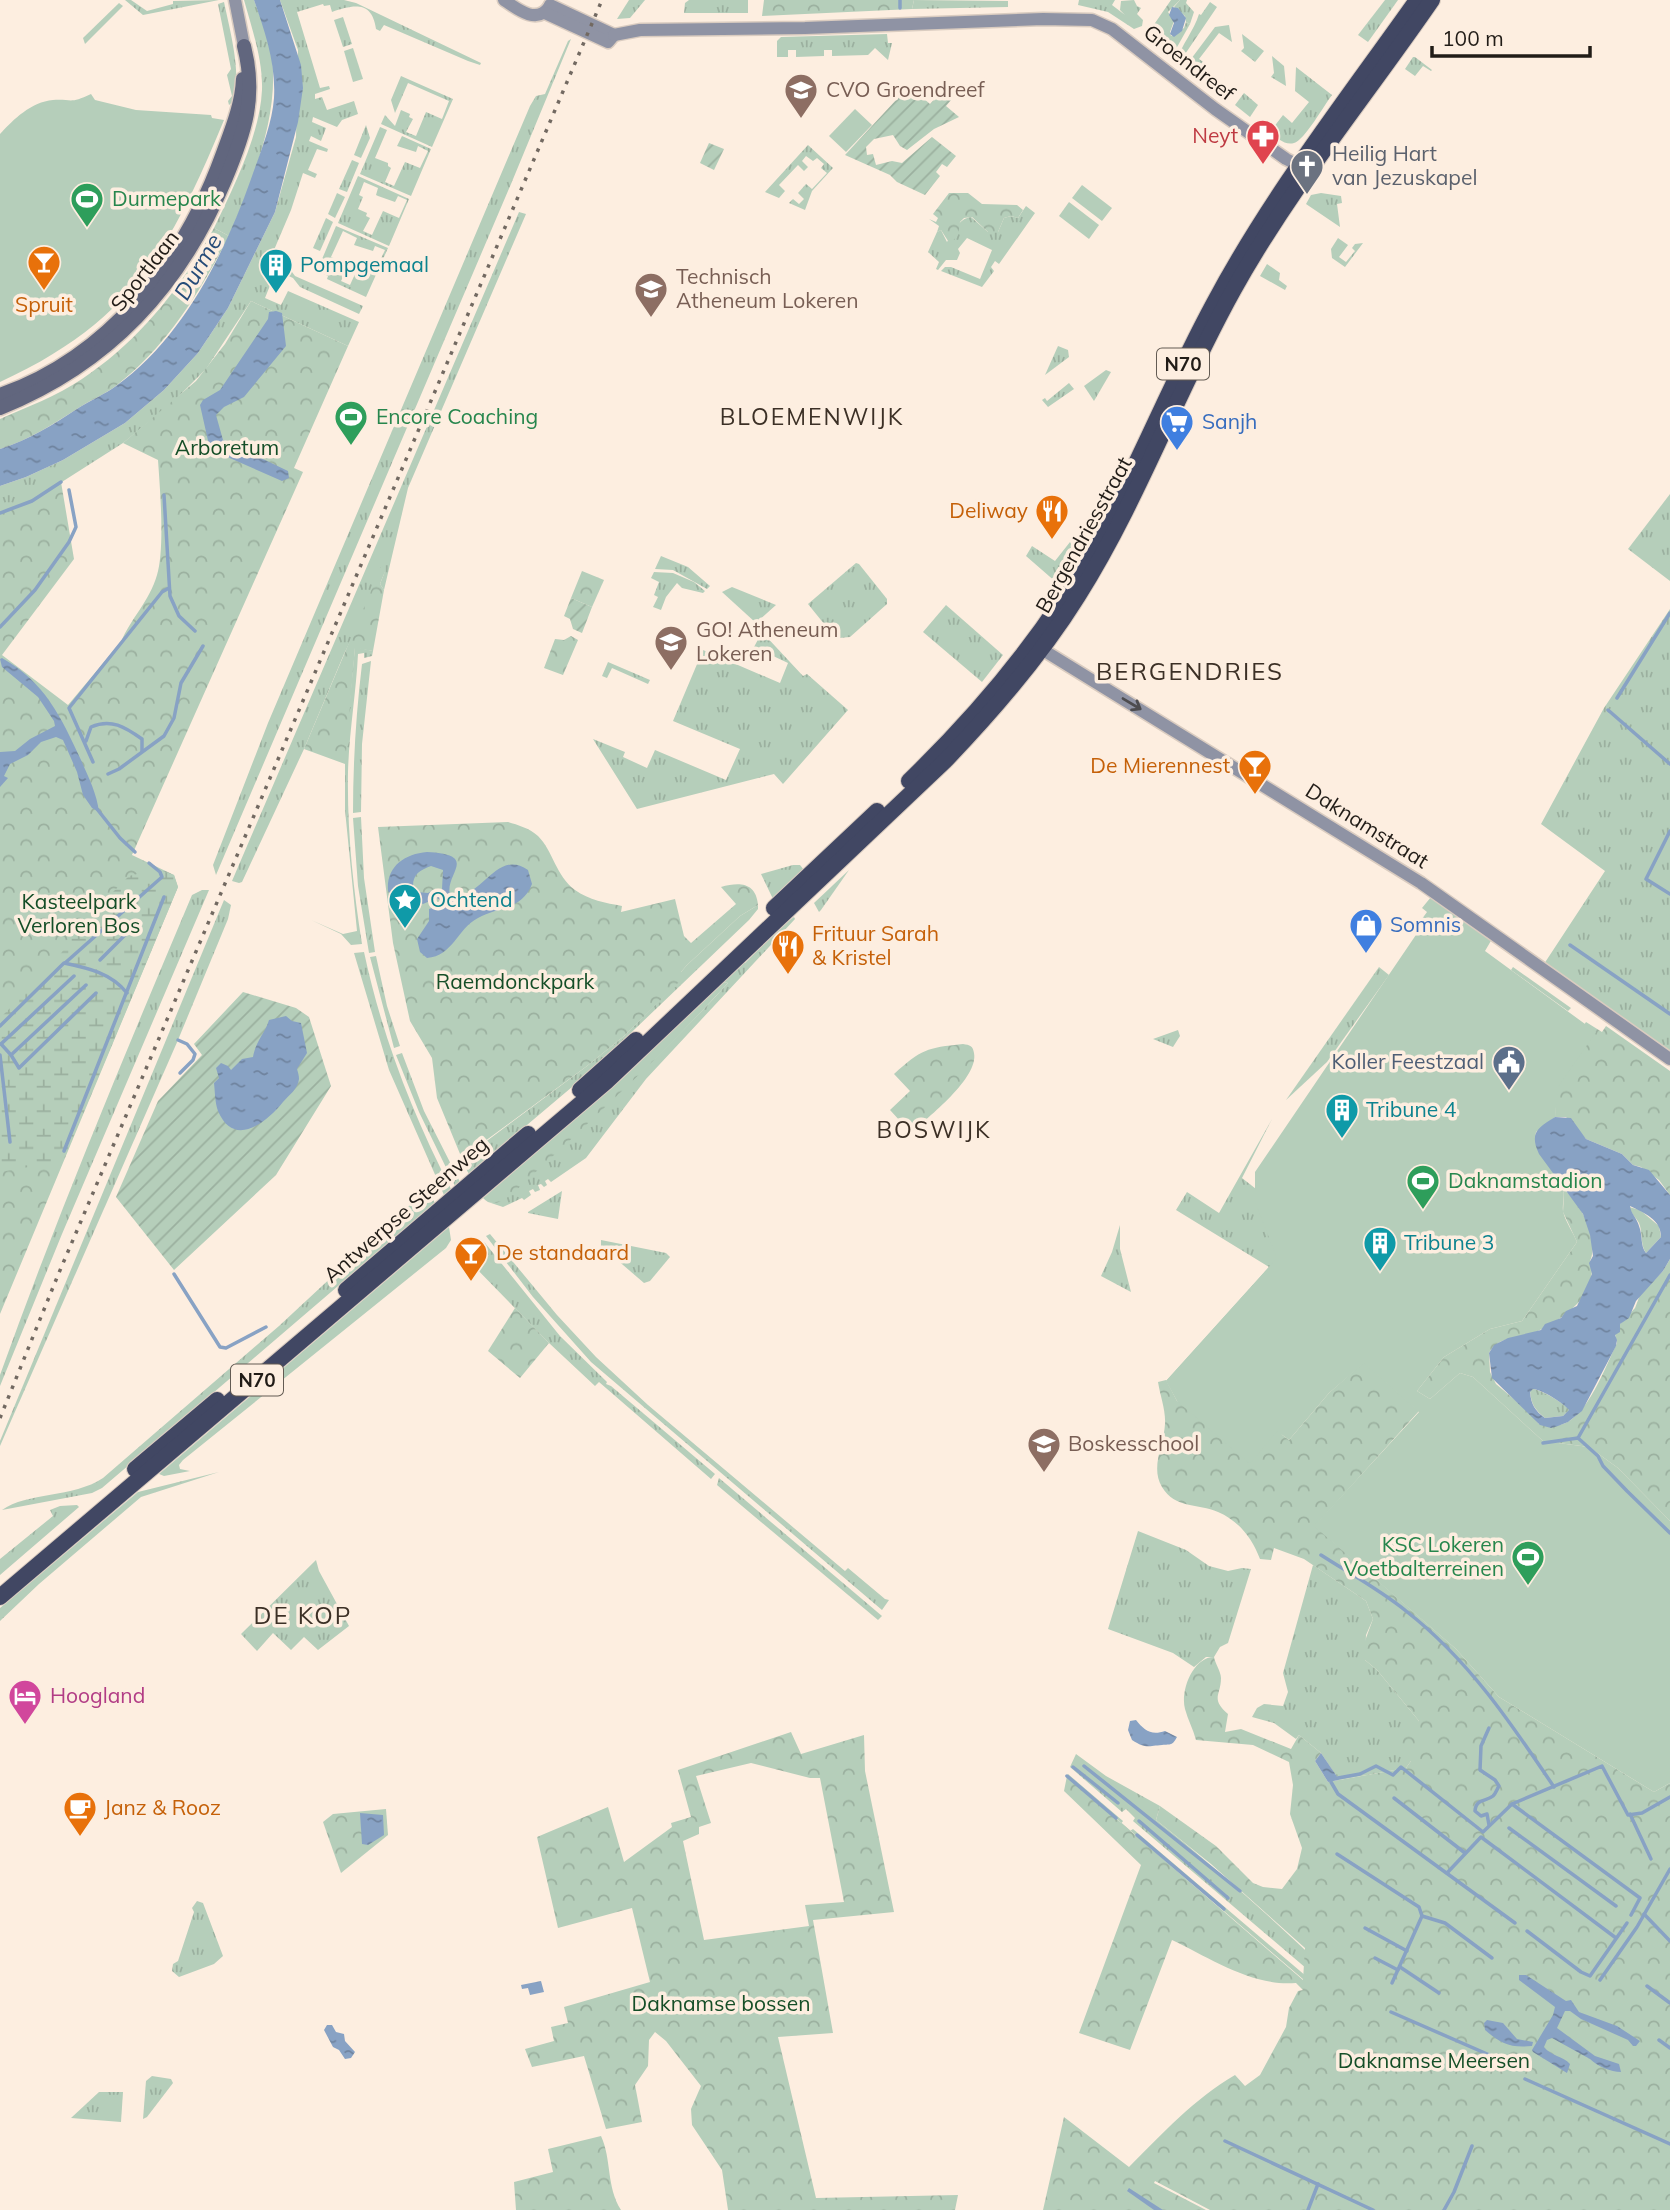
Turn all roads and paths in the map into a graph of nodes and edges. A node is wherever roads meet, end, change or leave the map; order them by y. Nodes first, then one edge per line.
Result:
1 (235, 0) edge
2 (504, 0) edge
3 (1417, 0) edge
4 (1432, 0) edge
5 (549, 6) edge
6 (244, 46) junction
7 (1305, 168) junction
8 (0, 395) edge
9 (0, 408) edge
10 (1037, 646) junction
11 (828, 856) joint
12 (798, 900) joint
13 (1670, 1059) edge
14 (477, 1184) junction
15 (441, 1216) junction
16 (0, 1584) edge
17 (0, 1597) edge

1 - 6 street
2 - 5 street
3 - 7 main road, N70
4 - 7 main road, N70
5 - 7 street, Groendreef
6 - 8 main road, Sportlaan
6 - 9 main road, Sportlaan
7 - 10 main road, Bergendriesstraat / N70
10 - 11 main road, Bergendriesstraat / N70
10 - 12 main road, Bergendriesstraat / N70
10 -> 13 street, Daknamstraat
11 - 14 main road, Antwerpse Steenweg / N70
12 - 14 main road, Antwerpse Steenweg / N70
14 - 15 main road, Antwerpse Steenweg / N70
15 - 16 main road, Antwerpse Steenweg / N70
15 - 17 main road, Antwerpse Steenweg / N70

